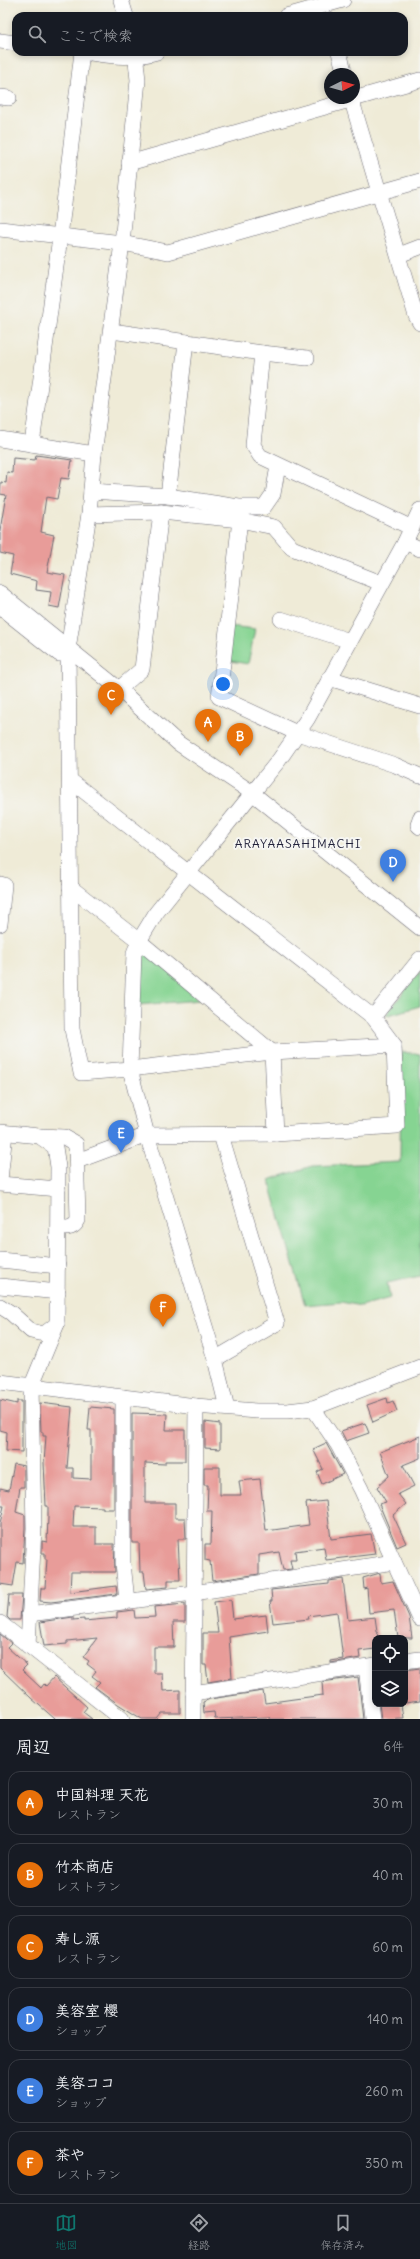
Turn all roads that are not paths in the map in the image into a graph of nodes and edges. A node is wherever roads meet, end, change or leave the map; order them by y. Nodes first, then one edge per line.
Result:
1 (121, 0) edge
2 (343, 0) edge
3 (327, 7) edge
4 (125, 12) edge
5 (304, 12) edge
6 (0, 41) edge
7 (12, 42) edge
8 (83, 56) edge
9 (110, 56) edge
10 (132, 56) edge
11 (136, 56) edge
12 (340, 56) edge
13 (343, 68) edge
14 (420, 80) edge
15 (360, 97) edge
16 (335, 104) edge
17 (354, 104) edge
18 (130, 163) junction
19 (420, 181) edge
20 (380, 192) junction
21 (0, 229) edge
22 (60, 237) junction
23 (122, 244) junction
24 (420, 247) edge
25 (399, 255) junction
26 (420, 323) edge
27 (112, 331) junction
28 (186, 342) junction
29 (262, 353) junction
30 (306, 358) dead end
31 (0, 439) edge
32 (32, 444) junction
33 (94, 454) junction
34 (278, 466) junction
35 (91, 491) junction
36 (168, 496) junction
37 (420, 510) edge
38 (162, 512) junction
39 (89, 514) junction
40 (240, 520) junction
41 (409, 535) junction
42 (420, 549) edge
43 (381, 583) junction
44 (0, 593) edge
45 (0, 608) edge
46 (282, 619) dead end
47 (350, 641) junction
48 (68, 655) junction
49 (329, 678) junction
50 (118, 689) junction
51 (420, 706) edge
52 (297, 733) junction
53 (420, 776) edge
54 (70, 781) junction
55 (251, 792) junction
56 (420, 818) edge
57 (420, 827) edge
58 (189, 872) junction
59 (0, 884) edge
60 (70, 887) junction
61 (0, 924) edge
62 (420, 928) edge
63 (138, 941) junction
64 (420, 959) edge
65 (373, 1017) junction
66 (394, 1045) junction
67 (272, 1052) junction
68 (130, 1069) junction
69 (2, 1133) edge
70 (276, 1134) junction
71 (147, 1135) junction
72 (40, 1136) junction
73 (221, 1136) junction
74 (77, 1161) junction
75 (0, 1180) edge
76 (0, 1184) edge
77 (58, 1189) junction
78 (58, 1228) junction
79 (0, 1260) edge
80 (58, 1266) junction
81 (0, 1286) edge
82 (58, 1292) junction
83 (0, 1306) edge
84 (57, 1324) junction
85 (215, 1360) junction
86 (420, 1367) edge
87 (0, 1382) edge
88 (31, 1387) junction
89 (123, 1397) junction
90 (196, 1406) junction
91 (227, 1408) junction
92 (312, 1408) junction
93 (394, 1562) junction
94 (193, 1593) junction
95 (127, 1601) junction
96 (29, 1614) junction
97 (420, 1619) edge
98 (0, 1623) edge
99 (28, 1646) junction
100 (420, 1659) edge
101 (408, 1661) edge
102 (370, 1666) edge
103 (193, 1693) junction
104 (122, 1719) edge
105 (193, 1719) edge
106 (372, 1719) edge

1 - 4 street
2 - 3 street
3 - 5 street
6 - 7 street
8 - 22 street
9 - 10 street
11 - 18 street
12 - 13 street
14 - 15 street
16 - 18 street
17 - 20 street
18 - 23 street
19 - 20 street
20 - 23 street
20 - 25 street
21 - 22 street
22 - 23 street
22 - 32 street
23 - 27 street
24 - 25 street
25 - 26 street
27 - 28 street
27 - 33 street
28 - 29 street
28 - 36 street
29 - 30 street
29 - 34 street
31 - 32 street
32 - 33 street
33 - 35 street
34 - 36 street
34 - 41 street
35 - 36 street
35 - 39 street
37 - 41 street
38 - 39 street
38 - 40 street
38 - 50 street
39 - 48 street
40 - 43 street
40 - 52 street
41 - 42 street
41 - 43 street
43 - 47 street
44 - 48 street
45 - 48 street
46 - 47 street
47 - 49 street
48 - 50 street
48 - 54 street
49 - 51 street
49 - 52 street
50 - 55 street
52 - 53 street
52 - 55 street
54 - 58 street
54 - 60 street
55 - 58 street
55 - 62 street
56 - 57 street
58 - 63 street
58 - 65 street
59 - 61 street
60 - 63 street
60 - 68 street
63 - 67 street
63 - 68 street
64 - 65 street
65 - 66 street
66 - 67 street
66 - 70 street
67 - 68 street
67 - 70 street
68 - 71 street
69 - 72 street
69 - 75 street
70 - 73 street
71 - 73 street
71 - 74 street
71 - 85 street
72 - 74 street
72 - 77 street
73 - 85 street
74 - 78 street
76 - 77 street
77 - 78 street
78 - 80 street
79 - 80 street
80 - 82 street
81 - 82 street
82 - 84 street
83 - 84 street
84 - 88 street
85 - 91 street
86 - 92 street
87 - 88 street
88 - 89 street
88 - 96 street
89 - 90 street
89 - 95 street
90 - 91 street
90 - 94 street
91 - 92 street
92 - 93 street
93 - 94 street
93 - 97 street
94 - 95 street
94 - 103 street
95 - 96 street
96 - 99 street
98 - 99 street
99 - 104 street
100 - 101 street
102 - 103 street
102 - 106 street
103 - 105 street

